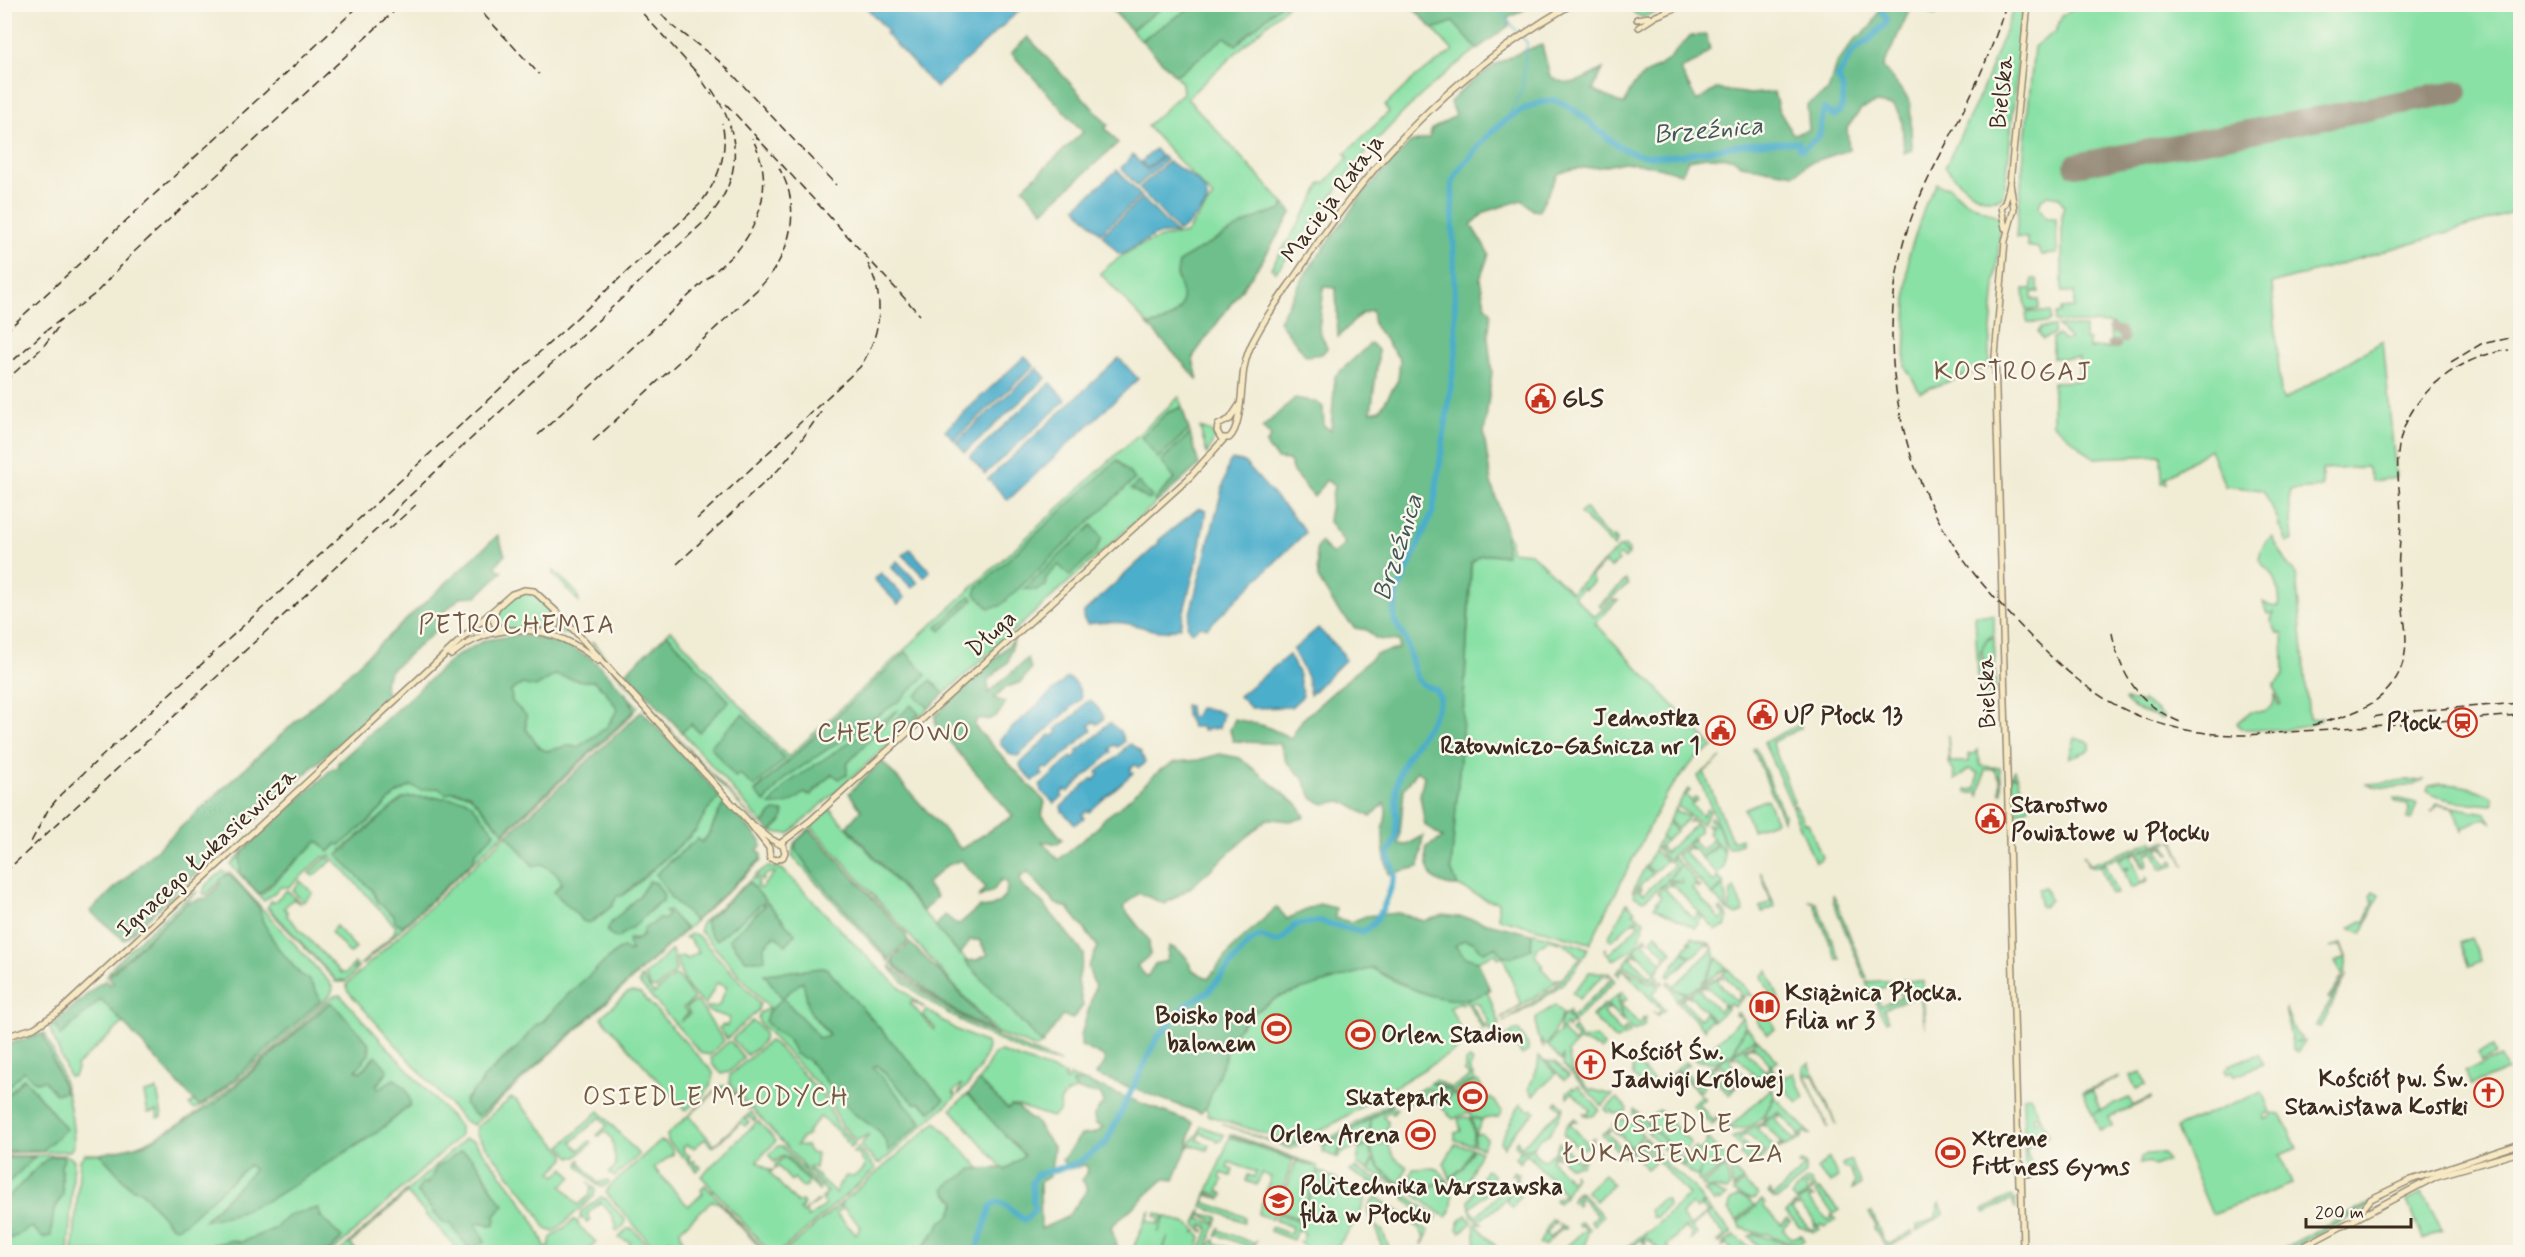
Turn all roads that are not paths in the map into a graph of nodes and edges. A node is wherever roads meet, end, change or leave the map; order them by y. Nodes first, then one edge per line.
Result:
1 (1565, 4) edge
2 (1572, 4) edge
3 (1685, 4) edge
4 (2028, 4) edge
5 (1656, 16) junction
6 (1637, 19) dead end
7 (1640, 27) dead end
8 (1534, 28) junction
9 (2010, 183) junction
10 (2005, 203) junction
11 (2013, 205) junction
12 (2012, 213) junction
13 (2003, 214) junction
14 (2005, 241) junction
15 (1240, 404) junction
16 (1227, 421) junction
17 (1234, 428) junction
18 (1221, 437) junction
19 (499, 606) junction
20 (555, 610) junction
21 (480, 622) junction
22 (514, 630) junction
23 (539, 631) junction
24 (479, 638) junction
25 (607, 668) junction
26 (423, 677) junction
27 (748, 821) junction
28 (781, 845) junction
29 (769, 848) junction
30 (4, 1037) edge
31 (2019, 1142) junction
32 (2520, 1144) edge
33 (2520, 1152) edge
34 (2498, 1155) junction
35 (2022, 1171) junction
36 (2039, 1171) dead end
37 (2411, 1180) junction
38 (2019, 1185) dead end
39 (2416, 1188) junction
40 (2342, 1227) junction
41 (2023, 1252) edge
42 (2293, 1252) edge

1 - 8 main road, Macieja Rataja
2 - 8 main road, Macieja Rataja
3 - 5 main road
4 - 9 main road, Bielska
5 - 6 main road
5 - 7 main road
8 - 15 main road, Macieja Rataja
9 - 10 main road, Bielska
9 - 11 main road, Bielska
10 - 11 main road
10 - 13 main road, Bielska
11 - 12 main road, Bielska
12 - 13 main road
12 - 14 main road, Bielska
13 - 14 main road, Bielska
14 - 31 main road, Bielska
15 - 16 main road
15 - 17 main road, Macieja Rataja
16 - 17 main road
16 - 18 main road
17 - 18 main road
18 - 28 main road, Długa
19 - 20 main road, Ignacego Łukasiewicza
19 - 21 main road, Ignacego Łukasiewicza
19 - 22 main road
20 - 23 main road
20 - 25 main road, Ignacego Łukasiewicza
21 - 24 main road
21 - 26 main road, Ignacego Łukasiewicza
22 - 23 main road, Ignacego Łukasiewicza
22 - 24 main road, Ignacego Łukasiewicza
23 - 25 main road, Ignacego Łukasiewicza
24 - 26 main road, Ignacego Łukasiewicza
25 - 27 main road, Ignacego Łukasiewicza
26 - 30 main road, Ignacego Łukasiewicza
27 - 28 main road, Ignacego Łukasiewicza
27 - 29 main road, Ignacego Łukasiewicza
28 - 29 main road
28 - 29 main road
31 - 35 main road, Bielska
31 - 38 main road, Bielska
32 - 34 main road
33 - 34 main road
34 - 37 main road
34 - 39 main road
35 - 36 main road
35 - 41 main road, Bielska
37 - 39 main road
37 - 40 main road
39 - 40 main road
40 - 42 main road

